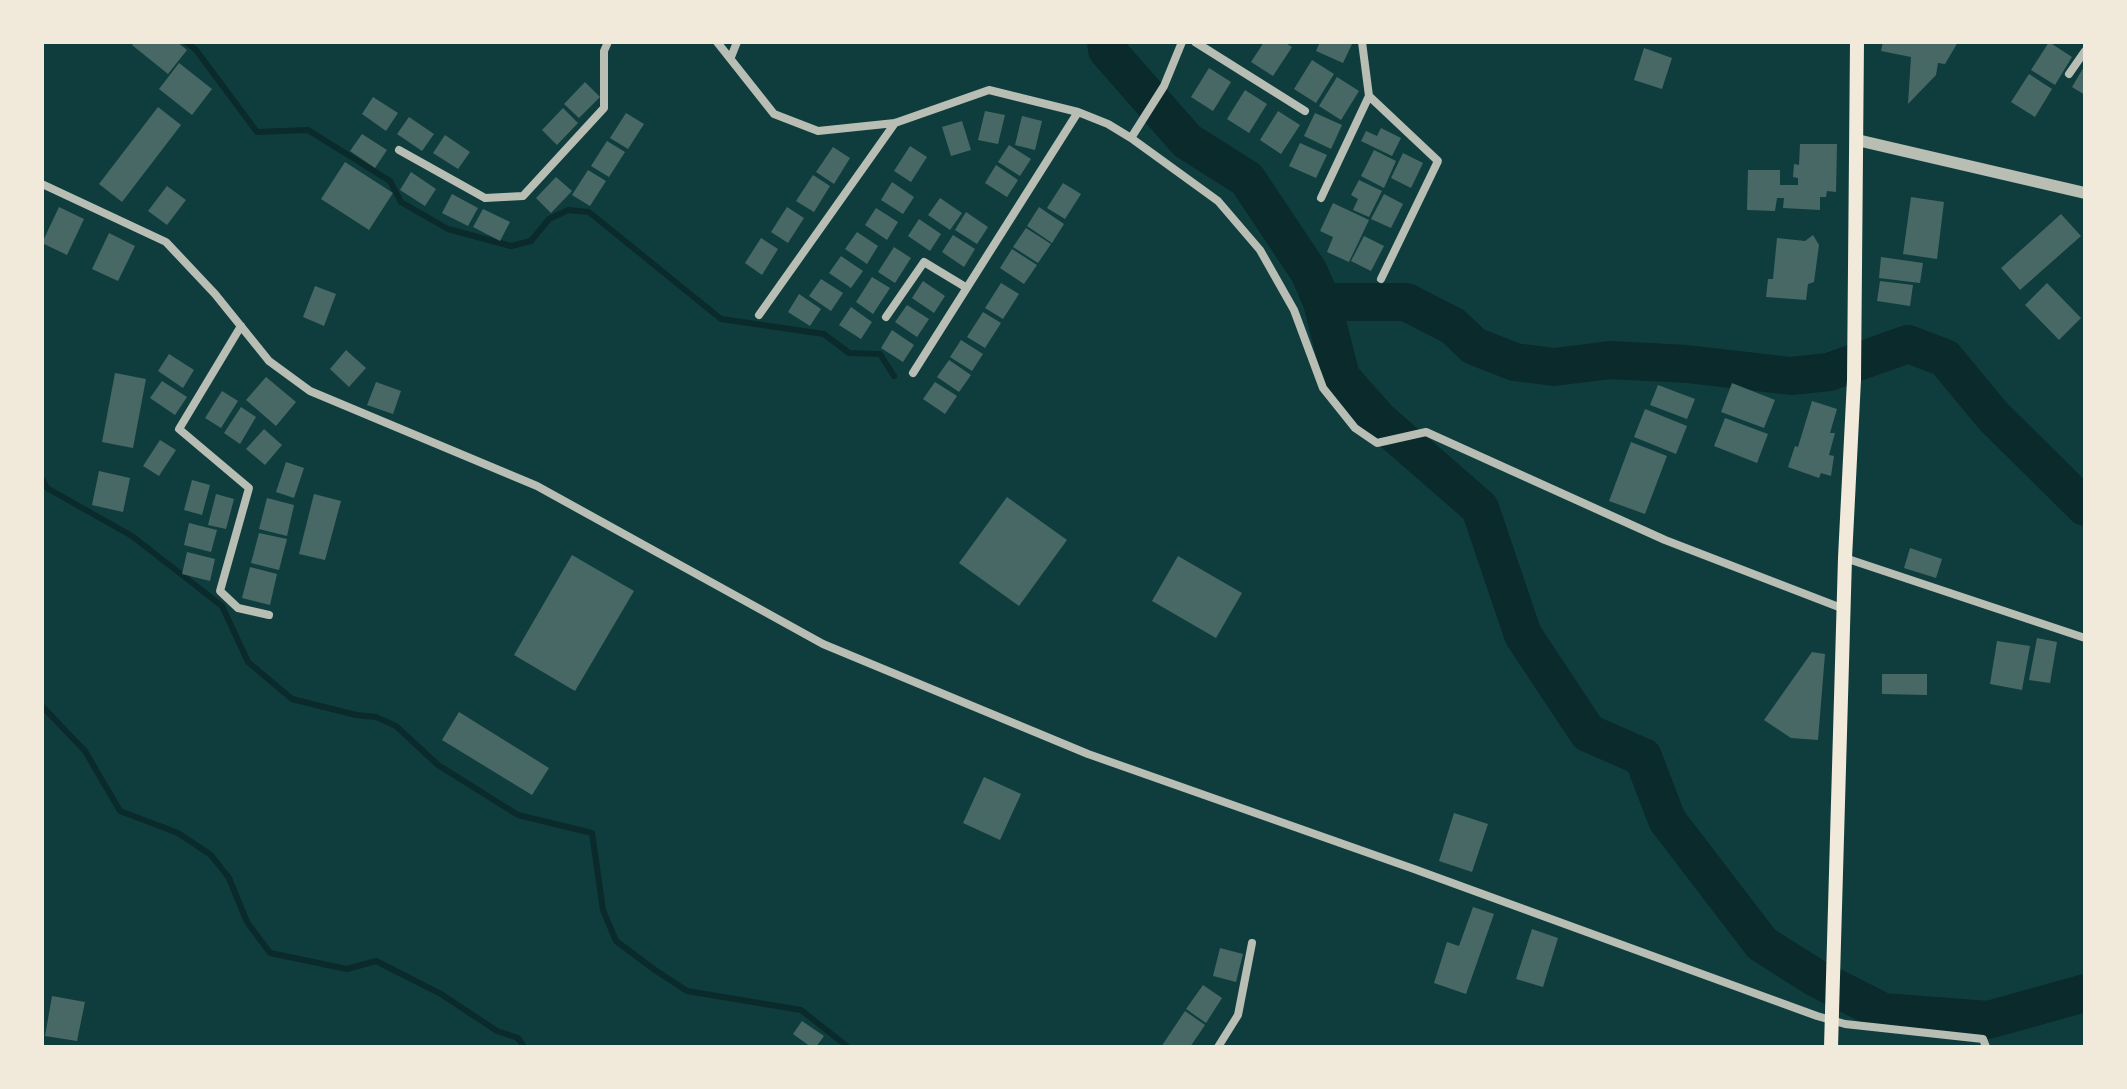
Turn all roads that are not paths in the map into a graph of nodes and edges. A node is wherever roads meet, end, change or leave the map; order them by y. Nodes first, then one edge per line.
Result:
1 (608, 42) edge
2 (717, 42) edge
3 (737, 42) edge
4 (1182, 42) edge
5 (1195, 42) edge
6 (1362, 42) edge
7 (1857, 42) edge
8 (2085, 51) edge
9 (731, 57) junction
10 (2069, 74) dead end
11 (1369, 96) junction
12 (1305, 111) dead end
13 (1078, 112) junction
14 (895, 123) junction
15 (1131, 138) junction
16 (1857, 140) junction
17 (399, 150) dead end
18 (42, 184) edge
19 (2085, 193) edge
20 (1321, 198) dead end
21 (1381, 279) dead end
22 (967, 288) junction
23 (759, 315) dead end
24 (886, 317) dead end
25 (241, 326) junction
26 (913, 373) dead end
27 (1845, 558) junction
28 (1844, 609) junction
29 (269, 615) dead end
30 (2085, 638) edge
31 (1252, 943) dead end
32 (1832, 1014) junction
33 (1218, 1047) edge
34 (1831, 1047) edge
35 (1986, 1047) edge

1 - 17 street
2 - 9 street
3 - 9 street
4 - 15 street
5 - 12 street
6 - 11 street
7 - 16 main road
8 - 10 street
9 - 14 street
11 - 20 street
11 - 21 street
13 - 14 street
13 - 15 street
13 - 22 street
14 - 23 street
15 - 28 street
16 - 19 street
16 - 27 main road
18 - 25 street
22 - 24 street
22 - 26 street
25 - 29 street
25 - 32 street
27 - 28 main road
27 - 30 street
28 - 32 main road
31 - 33 street
32 - 34 main road
32 - 35 street

